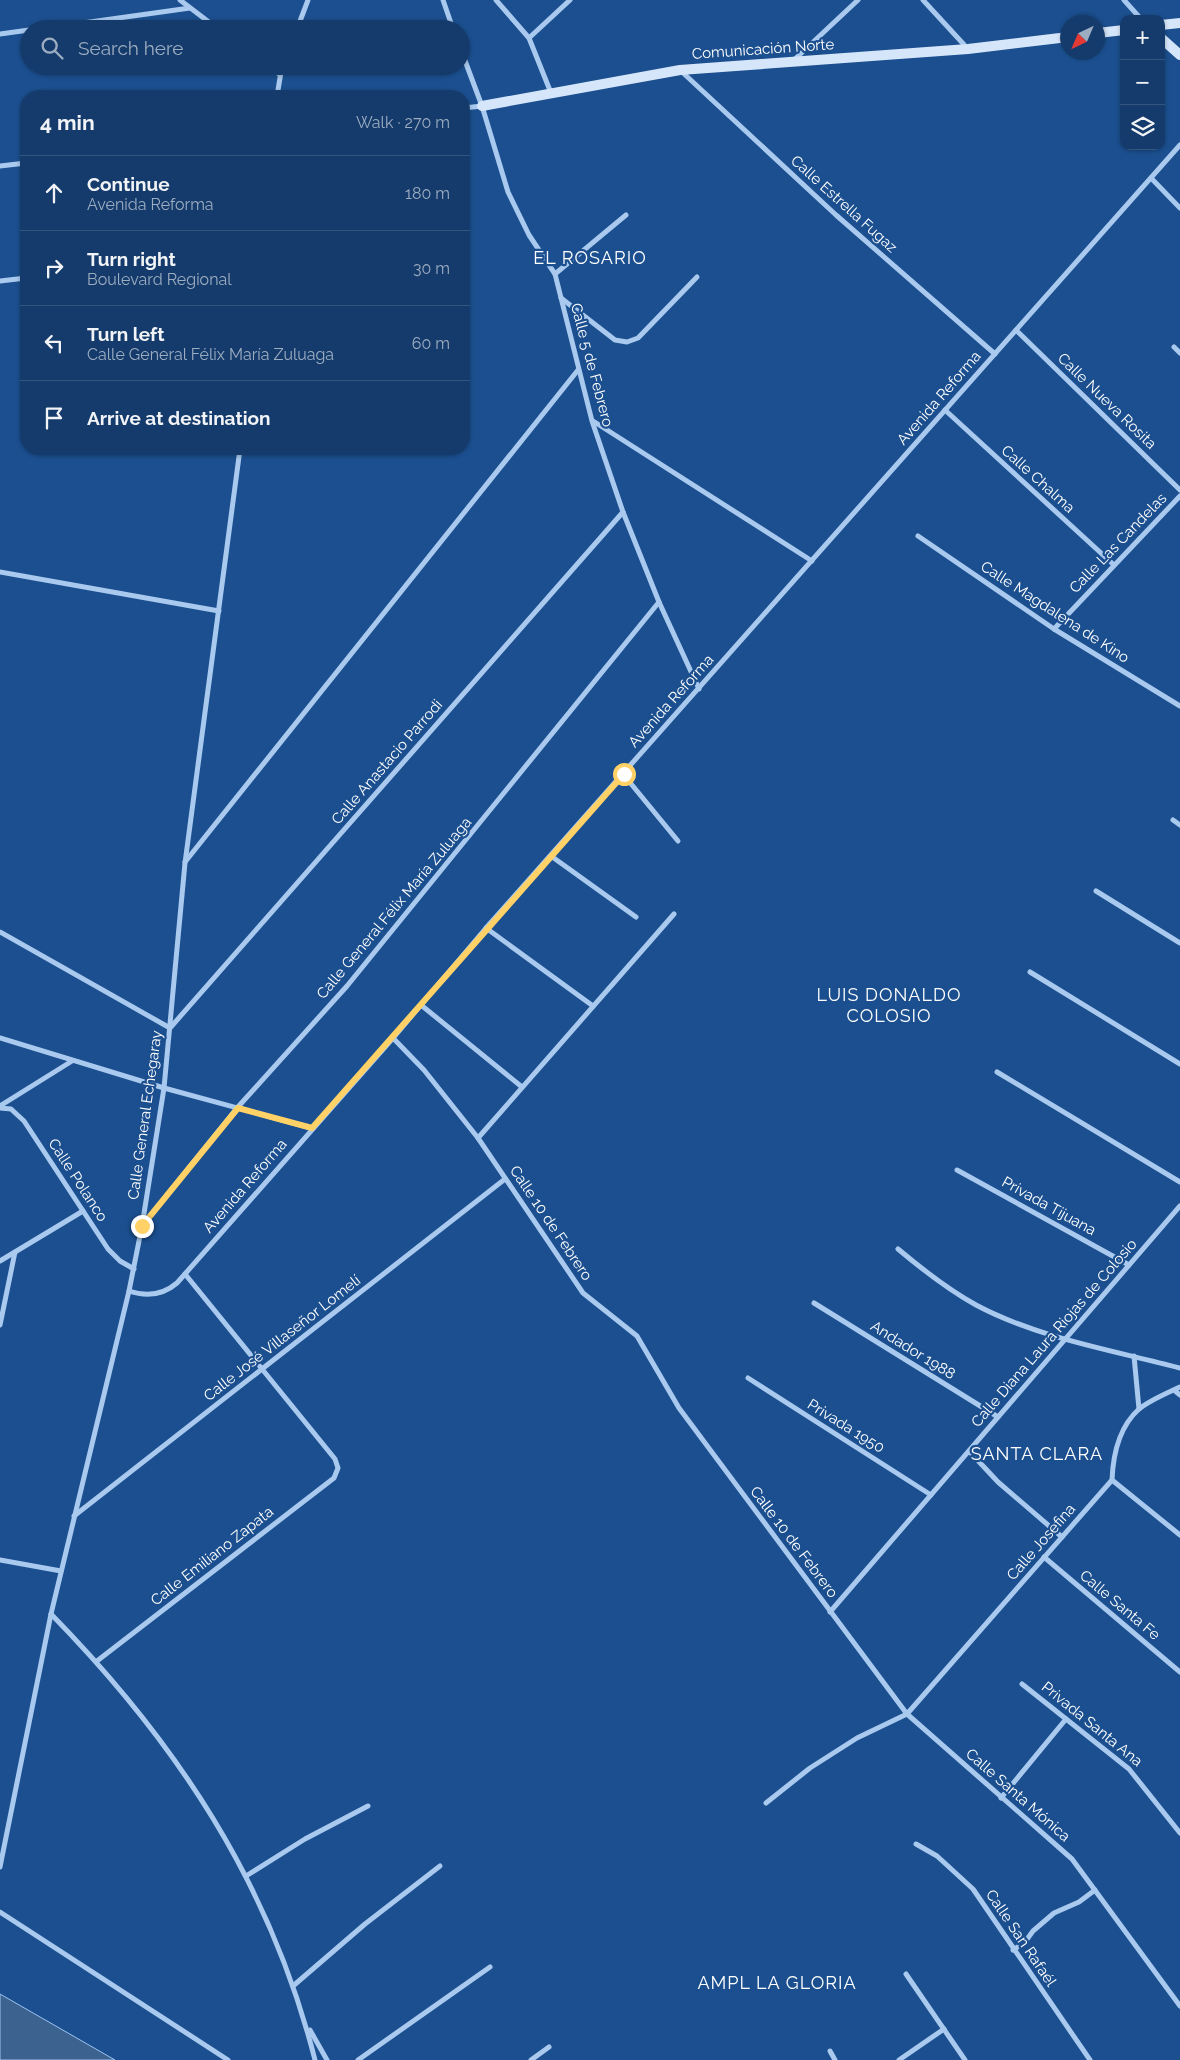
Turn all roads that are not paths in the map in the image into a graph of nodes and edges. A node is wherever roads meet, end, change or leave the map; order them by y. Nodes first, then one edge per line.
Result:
1 (180, 0) edge
2 (308, 0) edge
3 (443, 0) edge
4 (496, 0) edge
5 (570, 0) edge
6 (858, 0) edge
7 (923, 0) edge
8 (1124, 0) edge
9 (190, 8) junction
10 (1138, 15) edge
11 (104, 20) edge
12 (206, 20) edge
13 (300, 20) edge
14 (451, 20) edge
15 (1180, 23) edge
16 (1165, 25) edge
17 (1120, 30) edge
18 (20, 31) edge
19 (1105, 32) edge
20 (0, 34) edge
21 (529, 38) junction
22 (1060, 38) edge
23 (1165, 42) edge
24 (968, 49) junction
25 (1180, 55) edge
26 (792, 62) junction
27 (680, 70) junction
28 (470, 74) edge
29 (279, 75) edge
30 (278, 90) edge
31 (551, 94) junction
32 (482, 106) junction
33 (470, 107) edge
34 (1180, 145) edge
35 (20, 164) edge
36 (0, 166) edge
37 (1151, 178) junction
38 (1180, 208) edge
39 (626, 215) dead end
40 (555, 274) junction
41 (697, 277) dead end
42 (20, 279) edge
43 (0, 281) edge
44 (560, 298) junction
45 (1016, 330) junction
46 (1174, 347) dead end
47 (1180, 353) edge
48 (994, 354) junction
49 (578, 370) junction
50 (945, 410) junction
51 (592, 421) junction
52 (239, 455) edge
53 (1180, 490) edge
54 (1180, 496) edge
55 (623, 512) junction
56 (918, 536) dead end
57 (812, 561) junction
58 (1114, 565) junction
59 (0, 572) edge
60 (659, 602) junction
61 (219, 611) junction
62 (1054, 629) junction
63 (699, 689) junction
64 (1180, 706) edge
65 (624, 774) junction
66 (1173, 820) dead end
67 (1180, 825) edge
68 (678, 841) dead end
69 (551, 856) junction
70 (185, 863) junction
71 (1096, 891) dead end
72 (674, 914) dead end
73 (636, 917) dead end
74 (486, 928) junction
75 (0, 932) edge
76 (1180, 943) edge
77 (1030, 972) dead end
78 (421, 1005) junction
79 (593, 1006) junction
80 (170, 1028) junction
81 (0, 1038) edge
82 (393, 1038) junction
83 (72, 1061) junction
84 (1180, 1064) edge
85 (997, 1072) dead end
86 (522, 1087) junction
87 (164, 1088) junction
88 (0, 1107) edge
89 (238, 1108) junction
90 (312, 1128) junction
91 (478, 1138) junction
92 (957, 1170) dead end
93 (505, 1179) junction
94 (1180, 1182) edge
95 (1180, 1206) edge
96 (83, 1211) junction
97 (142, 1226) junction
98 (898, 1249) dead end
99 (15, 1252) junction
100 (0, 1261) edge
101 (1129, 1265) junction
102 (134, 1269) junction
103 (185, 1274) junction
104 (130, 1291) junction
105 (814, 1303) dead end
106 (0, 1325) edge
107 (1066, 1338) junction
108 (1134, 1356) junction
109 (1180, 1368) edge
110 (263, 1369) junction
111 (748, 1378) dead end
112 (1180, 1387) edge
113 (1174, 1390) junction
114 (1180, 1395) edge
115 (1139, 1409) junction
116 (998, 1417) junction
117 (969, 1451) junction
118 (1112, 1480) junction
119 (932, 1495) junction
120 (73, 1516) junction
121 (1180, 1535) edge
122 (1062, 1537) junction
123 (1044, 1557) junction
124 (0, 1560) edge
125 (61, 1571) junction
126 (830, 1612) junction
127 (51, 1614) junction
128 (97, 1661) junction
129 (1180, 1672) edge
130 (1022, 1684) dead end
131 (907, 1714) junction
132 (1066, 1719) junction
133 (1001, 1798) junction
134 (766, 1803) dead end
135 (368, 1806) dead end
136 (1180, 1833) edge
137 (916, 1844) dead end
138 (440, 1866) dead end
139 (0, 1867) edge
140 (246, 1876) junction
141 (1095, 1890) junction
142 (0, 1912) edge
143 (1013, 1950) junction
144 (490, 1967) dead end
145 (906, 1974) dead end
146 (293, 1986) junction
147 (1180, 2006) edge
148 (306, 2024) junction
149 (944, 2029) junction
150 (549, 2047) dead end
151 (830, 2052) dead end
152 (228, 2060) edge
153 (315, 2060) edge
154 (327, 2060) edge
155 (358, 2060) edge
156 (531, 2060) edge
157 (835, 2060) edge
158 (899, 2060) edge
159 (965, 2060) edge
160 (1090, 2060) edge

1 - 9 street
2 - 13 street
3 - 14 street
4 - 21 street
5 - 21 street
6 - 26 street
7 - 24 street
8 - 10 street
9 - 11 street
9 - 12 street
15 - 16 street
17 - 19 street
18 - 20 street
21 - 31 street
22 - 24 street, Comunicación Norte
23 - 25 street
24 - 26 street, Comunicación Norte
26 - 27 street, Comunicación Norte
27 - 31 street, Comunicación Norte
27 - 48 street, Calle Estrella Fugaz
28 - 32 street, Calle 5 de Febrero
29 - 30 street
31 - 32 street, Comunicación Norte
32 - 33 street, Comunicación Norte
32 - 40 street, Calle 5 de Febrero
34 - 37 street, Avenida Reforma
35 - 36 street
37 - 38 street
37 - 45 street, Avenida Reforma
39 - 40 street
40 - 44 street, Calle 5 de Febrero
41 - 44 street
42 - 43 street
44 - 49 street, Calle 5 de Febrero
45 - 48 street, Avenida Reforma
45 - 53 street, Calle Nueva Rosita
46 - 47 street
48 - 50 street, Avenida Reforma
49 - 51 street, Calle 5 de Febrero
49 - 70 street
50 - 57 street, Avenida Reforma
50 - 58 street, Calle Chalma
51 - 55 street, Calle 5 de Febrero
51 - 57 street
52 - 61 street, Calle General Echegaray
54 - 58 street, Calle Las Candelas
55 - 60 street, Calle 5 de Febrero
55 - 80 street, Calle Anastacio Parrodi
56 - 62 street, Calle Magdalena de Kino
57 - 63 street, Avenida Reforma
58 - 62 street, Calle Las Candelas
59 - 61 street
60 - 63 street, Calle 5 de Febrero
60 - 89 street, Calle General Félix María Zuluaga
61 - 70 street, Calle General Echegaray
62 - 64 street, Calle Magdalena de Kino
63 - 65 street, Avenida Reforma
65 - 68 street
65 - 69 street, Avenida Reforma
66 - 67 street
69 - 73 street
69 - 74 street, Avenida Reforma
70 - 80 street, Calle General Echegaray
71 - 76 street
72 - 79 street
74 - 78 street, Avenida Reforma
74 - 79 street
75 - 80 street
77 - 84 street
78 - 82 street, Avenida Reforma
78 - 86 street
79 - 86 street
80 - 87 street, Calle General Echegaray
81 - 83 street
82 - 90 street, Avenida Reforma
82 - 91 street, Calle 10 de Febrero
83 - 87 street
83 - 88 street
85 - 94 street
86 - 91 street
87 - 89 street
87 - 97 street, Calle General Echegaray
88 - 96 street, Calle Polanco
89 - 90 street
89 - 97 street, Calle General Félix María Zuluaga
90 - 103 street, Avenida Reforma
91 - 93 street, Calle 10 de Febrero
92 - 101 street, Privada Tijuana
93 - 110 street, Calle José Villaseñor Lomelí
93 - 126 street, Calle 10 de Febrero
95 - 101 street, Calle Diana Laura Riojas de Colosio
96 - 99 street
96 - 102 street, Calle Polanco
97 - 102 street, Calle General Echegaray
98 - 107 street
99 - 100 street
99 - 106 street
101 - 107 street, Calle Diana Laura Riojas de Colosio
102 - 104 street, Calle General Echegaray
103 - 104 street, Avenida Reforma
103 - 110 street
104 - 120 street, Calle General Echegaray
105 - 116 street, Andador 1988
107 - 108 street
107 - 116 street, Calle Diana Laura Riojas de Colosio
108 - 109 street
108 - 115 street
110 - 120 street, Calle José Villaseñor Lomelí
110 - 128 street, Calle Emiliano Zapata
111 - 119 street, Privada 1950
112 - 113 street
113 - 114 street
113 - 115 street
115 - 118 street
116 - 117 street, Calle Diana Laura Riojas de Colosio
117 - 119 street, Calle Diana Laura Riojas de Colosio
117 - 122 street
118 - 121 street
118 - 122 street, Calle Josefina
119 - 126 street, Calle Diana Laura Riojas de Colosio
120 - 125 street, Calle General Echegaray
122 - 123 street, Calle Josefina
123 - 129 street, Calle Santa Fe
123 - 131 street, Calle Josefina
124 - 125 street
125 - 127 street, Calle General Echegaray
126 - 131 street, Calle Santa Mónica
127 - 128 street
127 - 139 street, Calle General Echegaray
128 - 140 street
130 - 132 street, Privada Santa Ana
131 - 133 street, Calle Santa Mónica
131 - 134 street
132 - 133 street
132 - 136 street, Privada Santa Ana
133 - 141 street, Calle Santa Mónica
135 - 140 street
137 - 143 street, Calle San Rafaél
138 - 146 street
140 - 146 street
141 - 143 street
141 - 147 street, Calle Santa Mónica
142 - 152 street
143 - 160 street, Calle San Rafaél
144 - 155 street
145 - 149 street
146 - 148 street
148 - 153 street
148 - 154 street
149 - 158 street
149 - 159 street
150 - 156 street
151 - 157 street

